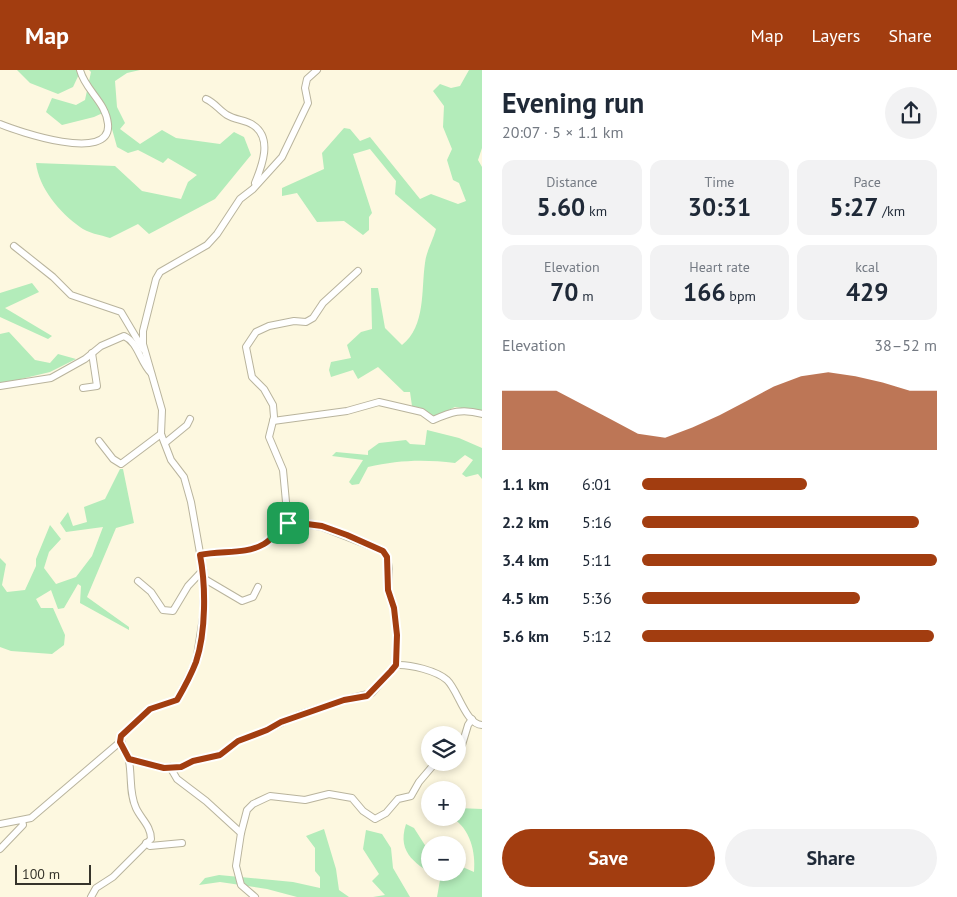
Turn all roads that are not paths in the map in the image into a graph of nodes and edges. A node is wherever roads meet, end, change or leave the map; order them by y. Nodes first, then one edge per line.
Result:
1 (80, 70) edge
2 (317, 70) edge
3 (206, 99) dead end
4 (0, 124) edge
5 (253, 189) junction
6 (14, 246) dead end
7 (358, 271) dead end
8 (92, 353) junction
9 (148, 359) junction
10 (152, 374) junction
11 (0, 386) edge
12 (83, 388) dead end
13 (482, 414) edge
14 (190, 419) dead end
15 (273, 421) junction
16 (161, 434) junction
17 (100, 442) dead end
18 (164, 444) junction
19 (288, 523) junction
20 (200, 555) junction
21 (203, 570) junction
22 (203, 578) junction
23 (138, 581) dead end
24 (258, 587) dead end
25 (396, 665) junction
26 (472, 720) junction
27 (482, 725) edge
28 (466, 732) edge
29 (120, 742) junction
30 (129, 759) junction
31 (170, 768) junction
32 (429, 771) edge
33 (22, 820) junction
34 (0, 824) edge
35 (241, 833) junction
36 (146, 843) junction
37 (182, 843) dead end
38 (0, 849) edge
39 (91, 897) edge
40 (255, 897) edge

1 - 4 street
2 - 5 street
3 - 5 street
5 - 9 street
6 - 9 street
7 - 15 street
8 - 10 street
8 - 11 street
8 - 12 street
9 - 10 street
10 - 16 street
13 - 15 street
14 - 18 street
15 - 19 street
16 - 17 street
16 - 18 street
18 - 20 street
19 - 20 street
19 - 25 street
20 - 21 street
21 - 22 street
21 - 23 street
22 - 24 street
22 - 29 street
25 - 26 street
25 - 31 street
26 - 27 street
26 - 28 street
29 - 30 street
29 - 33 street
30 - 31 street
30 - 36 street
31 - 35 street
32 - 35 street
33 - 34 street
33 - 38 street
35 - 40 street
36 - 37 street
36 - 39 street

